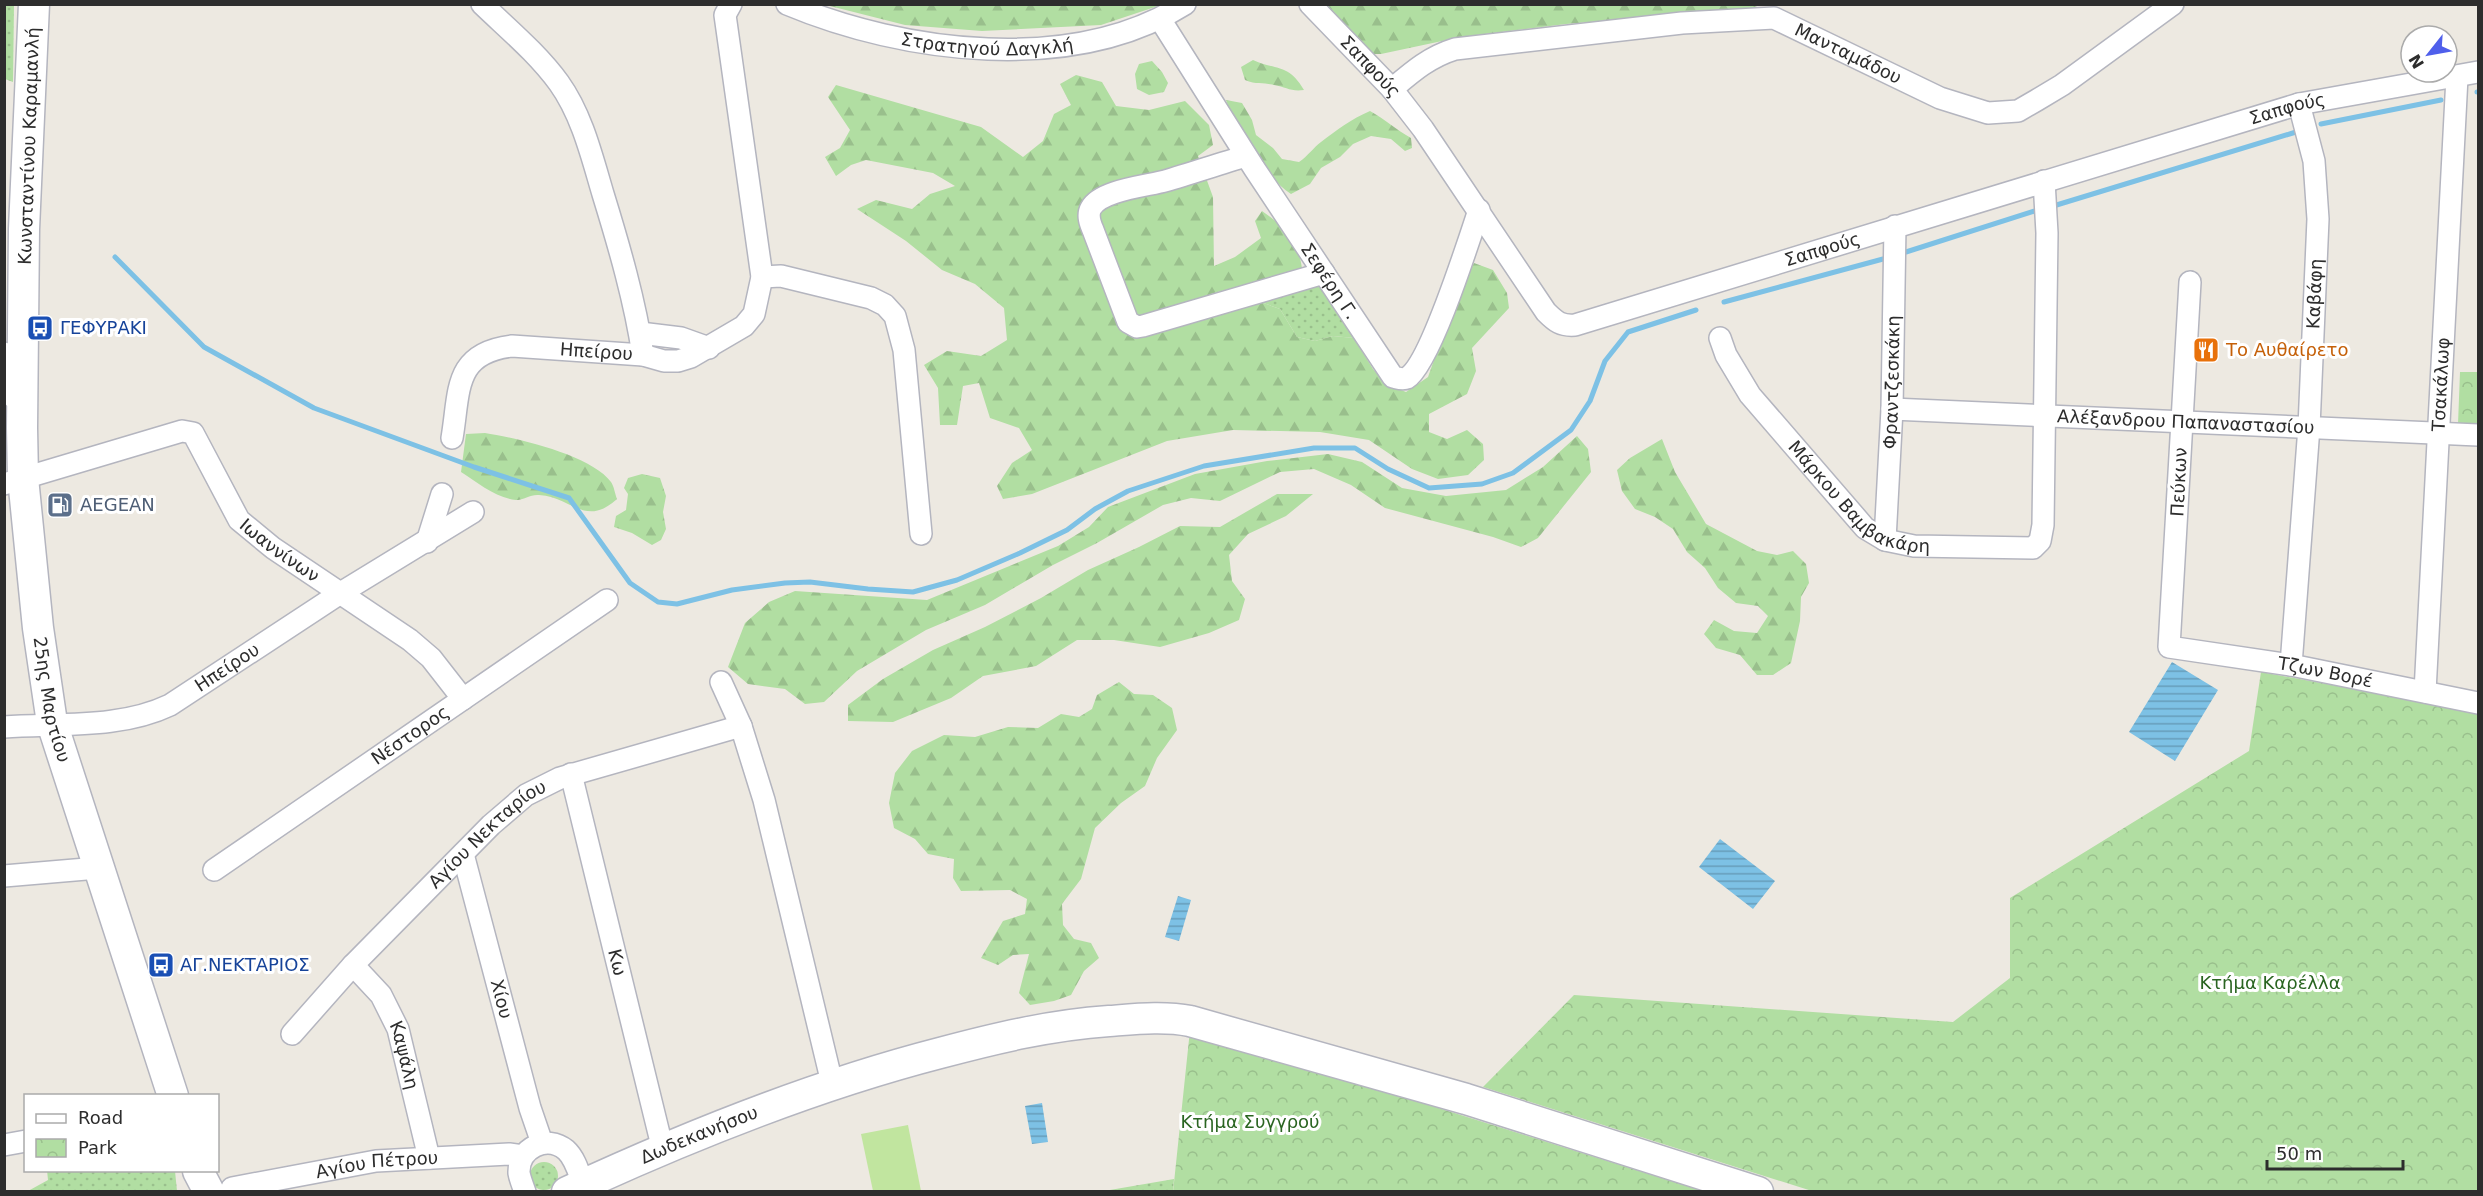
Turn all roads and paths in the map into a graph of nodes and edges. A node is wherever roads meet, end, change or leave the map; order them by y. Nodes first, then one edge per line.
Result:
1 (34, 4) edge
2 (482, 4) edge
3 (730, 4) edge
4 (787, 4) edge
5 (1185, 4) edge
6 (1310, 4) edge
7 (2173, 4) edge
8 (1160, 19) junction
9 (2478, 72) edge
10 (2459, 76) edge
11 (2412, 84) edge
12 (2457, 84) edge
13 (1392, 89) junction
14 (2299, 104) junction
15 (1246, 156) junction
16 (2044, 187) junction
17 (1479, 210) junction
18 (1895, 226) junction
19 (1324, 273) junction
20 (762, 277) junction
21 (2190, 282) dead end
22 (23, 287) joint
23 (640, 333) junction
24 (1720, 338) dead end
25 (709, 348) junction
26 (4, 353) edge
27 (643, 355) junction
28 (1892, 409) junction
29 (2046, 416) junction
30 (2182, 422) junction
31 (2309, 427) junction
32 (22, 428) junction
33 (2440, 433) junction
34 (2478, 435) edge
35 (452, 438) dead end
36 (14, 481) edge
37 (442, 494) dead end
38 (473, 512) dead end
39 (921, 534) dead end
40 (1885, 540) junction
41 (427, 542) junction
42 (339, 594) junction
43 (607, 600) dead end
44 (2169, 646) joint
45 (2291, 665) junction
46 (721, 682) dead end
47 (2425, 692) junction
48 (463, 699) junction
49 (2478, 703) edge
50 (52, 723) junction
51 (741, 726) junction
52 (4, 727) edge
53 (572, 774) junction
54 (463, 854) junction
55 (98, 868) junction
56 (214, 870) dead end
57 (4, 876) edge
58 (353, 965) junction
59 (292, 1034) dead end
60 (832, 1083) junction
61 (173, 1094) edge
62 (24, 1141) edge
63 (542, 1143) junction
64 (4, 1145) edge
65 (663, 1150) junction
66 (524, 1156) junction
67 (429, 1158) junction
68 (208, 1183) edge
69 (575, 1188) edge
70 (525, 1191) edge
71 (1758, 1191) edge

1 - 22 street, Κωνσταντίνου Καραμανλή
2 - 23 street
3 - 20 street
4 - 8 street, Στρατηγού Δαγκλή
5 - 8 street, Στρατηγού Δαγκλή
6 - 13 street, Σαπφούς
7 - 13 street, Μανταμάδου
8 - 15 street, Σεφέρη Γ.
9 - 10 street, Σαπφούς
11 - 14 street, Σαπφούς
12 - 33 street, Τσακάλωφ
13 - 17 street, Σαπφούς
14 - 16 street, Σαπφούς
14 - 31 street, Καβάφη
15 - 19 street, Σεφέρη Γ.
15 - 19 street
16 - 18 street, Σαπφούς
16 - 29 street
17 - 18 street, Σαπφούς
17 - 19 street, Σεφέρη Γ.
18 - 28 street, Φραντζεσκάκη
20 - 25 street, Ηπείρου
20 - 39 street
21 - 30 street, Πεύκων
22 - 32 street, 25ης Μαρτίου
23 - 25 street
23 - 27 street
24 - 40 street, Μάρκου Βαμβακάρη
25 - 27 street, Ηπείρου
26 - 32 street
27 - 35 street, Ηπείρου
28 - 29 street, Αλέξανδρου Παπαναστασίου
28 - 40 street, Φραντζεσκάκη
29 - 30 street, Αλέξανδρου Παπαναστασίου
29 - 40 street, Μάρκου Βαμβακάρη
30 - 31 street, Αλέξανδρου Παπαναστασίου
30 - 44 street, Πεύκων
31 - 33 street, Αλέξανδρου Παπαναστασίου
31 - 45 street, Καβάφη
32 - 36 street, 25ης Μαρτίου
33 - 34 street, Αλέξανδρου Παπαναστασίου
33 - 47 street, Τσακάλωφ
36 - 42 street, Ιωαννίνων
36 - 50 street, 25ης Μαρτίου
37 - 41 street
38 - 41 street, Ηπείρου
41 - 42 street, Ηπείρου
42 - 48 street, Ιωαννίνων
42 - 50 street, Ηπείρου
43 - 48 street, Νέστορος
44 - 45 street, Τζων Βορέ
45 - 47 street, Τζων Βορέ
46 - 51 street
47 - 49 street, Τζων Βορέ
48 - 56 street, Νέστορος
50 - 52 street, Ηπείρου
50 - 55 street, 25ης Μαρτίου
51 - 53 street, Αγίου Νεκταρίου
51 - 60 street
53 - 54 street, Αγίου Νεκταρίου
53 - 65 street, Κω
54 - 58 street, Αγίου Νεκταρίου
54 - 63 street, Χίου
55 - 57 street
55 - 61 street, 25ης Μαρτίου
58 - 59 street, Αγίου Νεκταρίου
58 - 67 street, Καψάλη
60 - 65 street, Δωδεκανήσου
60 - 71 street, Δωδεκανήσου
62 - 64 street
63 - 66 street
63 - 69 street
65 - 69 street, Δωδεκανήσου
66 - 67 street, Αγίου Πέτρου
66 - 70 street
67 - 68 street, Αγίου Πέτρου

